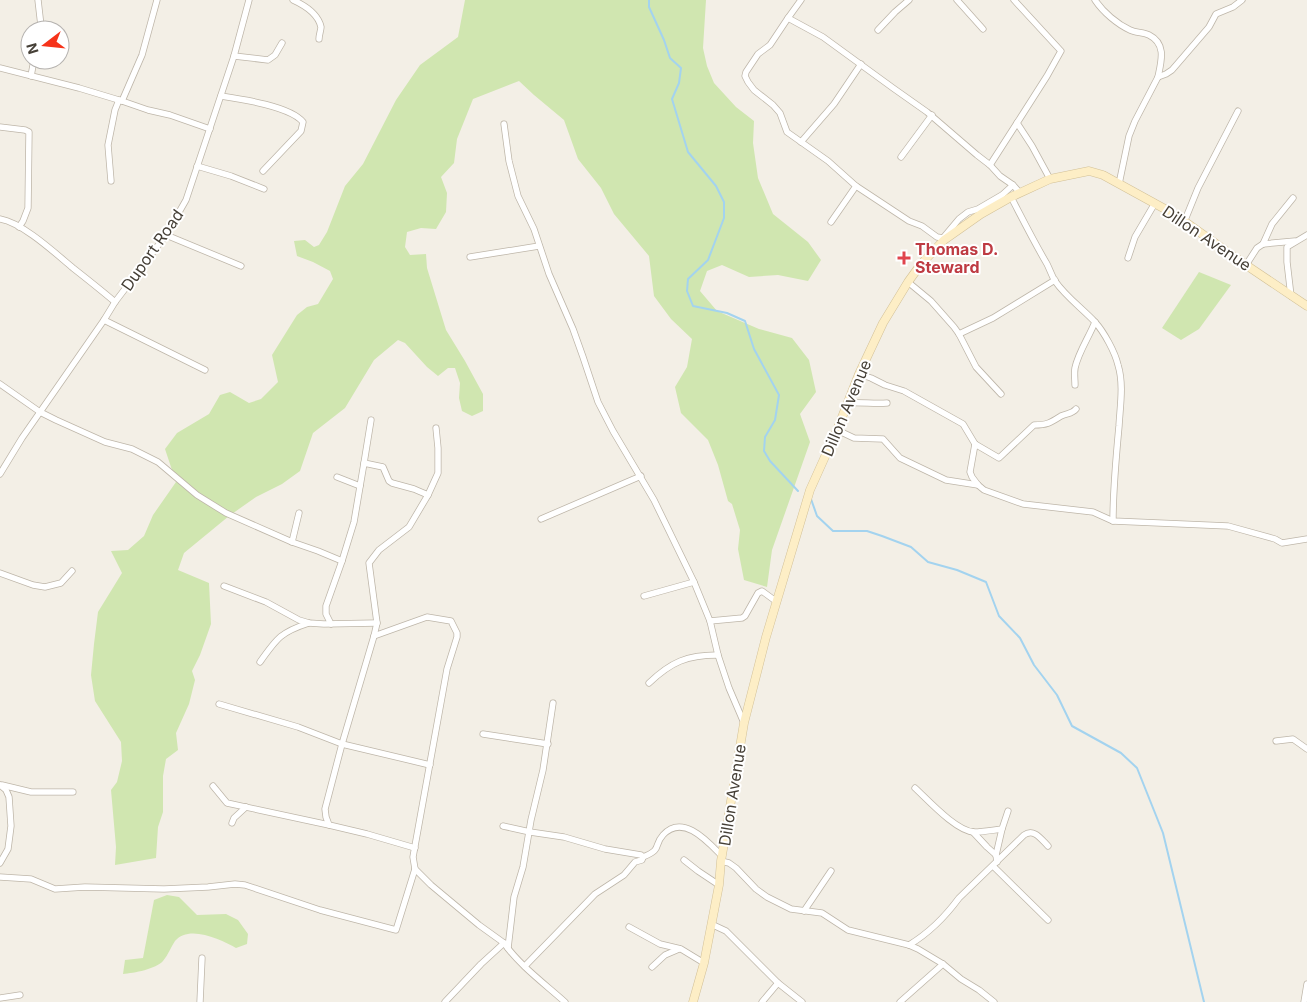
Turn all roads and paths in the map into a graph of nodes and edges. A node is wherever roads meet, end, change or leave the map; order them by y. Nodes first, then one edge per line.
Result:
1 (38, 0) edge
2 (157, 0) edge
3 (249, 0) edge
4 (293, 0) edge
5 (801, 0) edge
6 (909, 0) edge
7 (957, 0) edge
8 (1014, 0) edge
9 (1095, 0) edge
10 (1242, 0) edge
11 (788, 18) junction
12 (40, 20) edge
13 (878, 30) dead end
14 (983, 30) dead end
15 (319, 39) dead end
16 (282, 43) dead end
17 (234, 56) junction
18 (861, 64) junction
19 (0, 68) edge
20 (32, 70) edge
21 (30, 76) junction
22 (1158, 77) junction
23 (221, 96) junction
24 (120, 100) junction
25 (1238, 111) dead end
26 (932, 115) junction
27 (1017, 123) junction
28 (504, 124) dead end
29 (0, 127) edge
30 (210, 129) junction
31 (802, 142) junction
32 (901, 157) dead end
33 (990, 165) junction
34 (197, 166) junction
35 (263, 171) dead end
36 (1050, 179) junction
37 (110, 181) dead end
38 (1119, 184) junction
39 (1014, 185) junction
40 (856, 186) junction
41 (264, 189) dead end
42 (1020, 193) junction
43 (1011, 197) junction
44 (1293, 198) dead end
45 (1155, 203) junction
46 (0, 219) edge
47 (1185, 220) junction
48 (831, 222) dead end
49 (19, 227) junction
50 (166, 235) junction
51 (1307, 235) edge
52 (1296, 241) junction
53 (1263, 244) junction
54 (538, 246) junction
55 (470, 257) dead end
56 (1128, 258) dead end
57 (241, 266) dead end
58 (1246, 266) junction
59 (1055, 280) junction
60 (908, 282) junction
61 (1291, 296) junction
62 (115, 302) junction
63 (1307, 306) edge
64 (104, 320) junction
65 (1095, 322) junction
66 (959, 334) junction
67 (206, 370) dead end
68 (859, 374) junction
69 (0, 384) edge
70 (1075, 385) dead end
71 (1001, 394) dead end
72 (847, 403) junction
73 (887, 403) dead end
74 (1076, 409) dead end
75 (40, 412) junction
76 (371, 420) dead end
77 (436, 428) dead end
78 (837, 430) junction
79 (976, 444) junction
80 (364, 463) junction
81 (0, 474) edge
82 (641, 476) junction
83 (337, 477) dead end
84 (978, 485) junction
85 (360, 486) junction
86 (428, 495) junction
87 (299, 513) dead end
88 (540, 519) dead end
89 (1112, 521) junction
90 (1307, 539) edge
91 (292, 542) junction
92 (342, 561) junction
93 (72, 571) dead end
94 (0, 573) edge
95 (694, 582) junction
96 (224, 586) dead end
97 (644, 596) dead end
98 (777, 602) junction
99 (710, 621) junction
100 (309, 623) junction
101 (377, 623) junction
102 (331, 624) junction
103 (374, 636) junction
104 (718, 655) junction
105 (260, 662) dead end
106 (650, 683) dead end
107 (553, 703) dead end
108 (219, 704) dead end
109 (744, 723) junction
110 (483, 734) dead end
111 (1276, 741) dead end
112 (342, 744) junction
113 (548, 744) junction
114 (1307, 749) edge
115 (430, 765) junction
116 (0, 785) edge
117 (213, 786) dead end
118 (915, 788) dead end
119 (73, 792) dead end
120 (246, 807) junction
121 (1008, 811) dead end
122 (232, 823) dead end
123 (329, 825) junction
124 (503, 826) dead end
125 (1002, 829) junction
126 (530, 832) junction
127 (973, 832) junction
128 (1048, 846) dead end
129 (415, 848) junction
130 (996, 855) junction
131 (643, 857) junction
132 (722, 858) junction
133 (684, 860) dead end
134 (0, 863) edge
135 (995, 864) junction
136 (415, 869) junction
137 (830, 871) dead end
138 (0, 877) edge
139 (719, 886) junction
140 (804, 911) junction
141 (1048, 920) dead end
142 (711, 924) junction
143 (629, 927) dead end
144 (909, 945) junction
145 (506, 946) junction
146 (681, 949) junction
147 (202, 958) dead end
148 (704, 964) junction
149 (943, 964) junction
150 (525, 966) junction
151 (652, 967) dead end
152 (778, 983) junction
153 (1307, 984) edge
154 (20, 995) dead end
155 (0, 998) edge
156 (200, 1002) edge
157 (445, 1002) edge
158 (565, 1002) edge
159 (693, 1002) edge
160 (762, 1002) edge
161 (802, 1002) edge
162 (900, 1002) edge
163 (994, 1002) edge
164 (1304, 1002) edge

1 - 12 street
2 - 24 street
3 - 17 street, Duport Road
4 - 15 street
5 - 11 street
6 - 13 street
7 - 14 street
8 - 27 street
9 - 22 street
10 - 22 street
11 - 18 street
11 - 31 street
16 - 17 street
17 - 23 street, Duport Road
18 - 26 street
18 - 31 street
19 - 21 street
20 - 21 street
21 - 24 street
22 - 38 street
23 - 30 street, Duport Road
23 - 35 street
24 - 30 street
24 - 37 street
25 - 47 street
26 - 32 street
26 - 33 street
27 - 33 street
27 - 36 street
28 - 54 street
29 - 49 street
30 - 34 street, Duport Road
31 - 40 street
33 - 39 street
34 - 41 street
34 - 50 street, Duport Road
36 - 38 street, Dillon Avenue
36 - 42 street, Dillon Avenue
38 - 45 street, Dillon Avenue
39 - 40 street
39 - 42 street
40 - 48 street
42 - 43 street, Dillon Avenue
43 - 59 street
43 - 60 street, Dillon Avenue
44 - 53 street
45 - 47 street, Dillon Avenue
45 - 56 street
46 - 49 street
47 - 58 street, Dillon Avenue
49 - 62 street
50 - 57 street
50 - 62 street, Duport Road
51 - 52 street
52 - 53 street
52 - 61 street
53 - 58 street
54 - 55 street
54 - 82 street
58 - 61 street, Dillon Avenue
59 - 65 street
59 - 66 street
60 - 66 street
60 - 68 street, Dillon Avenue
61 - 63 street, Dillon Avenue
62 - 64 street, Duport Road
64 - 67 street
64 - 75 street, Duport Road
65 - 70 street
65 - 89 street
66 - 71 street
68 - 72 street, Dillon Avenue
68 - 79 street
69 - 75 street
72 - 73 street
72 - 78 street, Dillon Avenue
74 - 79 street
75 - 81 street, Duport Road
75 - 91 street
76 - 80 street
77 - 86 street
78 - 84 street
78 - 98 street, Dillon Avenue
79 - 84 street
80 - 85 street
80 - 86 street
82 - 88 street
82 - 95 street
83 - 85 street
84 - 89 street
85 - 92 street
86 - 101 street
87 - 91 street
89 - 90 street
91 - 92 street
92 - 102 street
93 - 94 street
95 - 97 street
95 - 99 street
96 - 100 street
98 - 99 street
98 - 109 street, Dillon Avenue
99 - 104 street
100 - 102 street
100 - 105 street
101 - 102 street
101 - 103 street
103 - 112 street
103 - 115 street
104 - 106 street
104 - 109 street
107 - 113 street
108 - 112 street
109 - 132 street, Dillon Avenue
110 - 113 street
111 - 114 street
112 - 115 street
112 - 123 street
113 - 126 street
115 - 129 street
116 - 119 street
116 - 134 street
117 - 120 street
118 - 127 street
120 - 122 street
120 - 123 street
121 - 125 street
123 - 129 street
124 - 126 street
125 - 127 street
125 - 130 street
126 - 131 street
126 - 145 street
127 - 130 street
128 - 135 street
129 - 136 street
130 - 135 street
131 - 132 street
131 - 150 street
132 - 139 street, Dillon Avenue
132 - 140 street
133 - 139 street
135 - 141 street
135 - 144 street
136 - 138 street
136 - 145 street
137 - 140 street
139 - 142 street, Dillon Avenue
140 - 144 street
142 - 148 street, Dillon Avenue
142 - 152 street
143 - 146 street
144 - 149 street
145 - 150 street
145 - 157 street
146 - 148 street
146 - 151 street
147 - 156 street
148 - 159 street, Dillon Avenue
149 - 162 street
149 - 163 street
150 - 158 street
152 - 160 street
152 - 161 street
153 - 164 street
154 - 155 street

